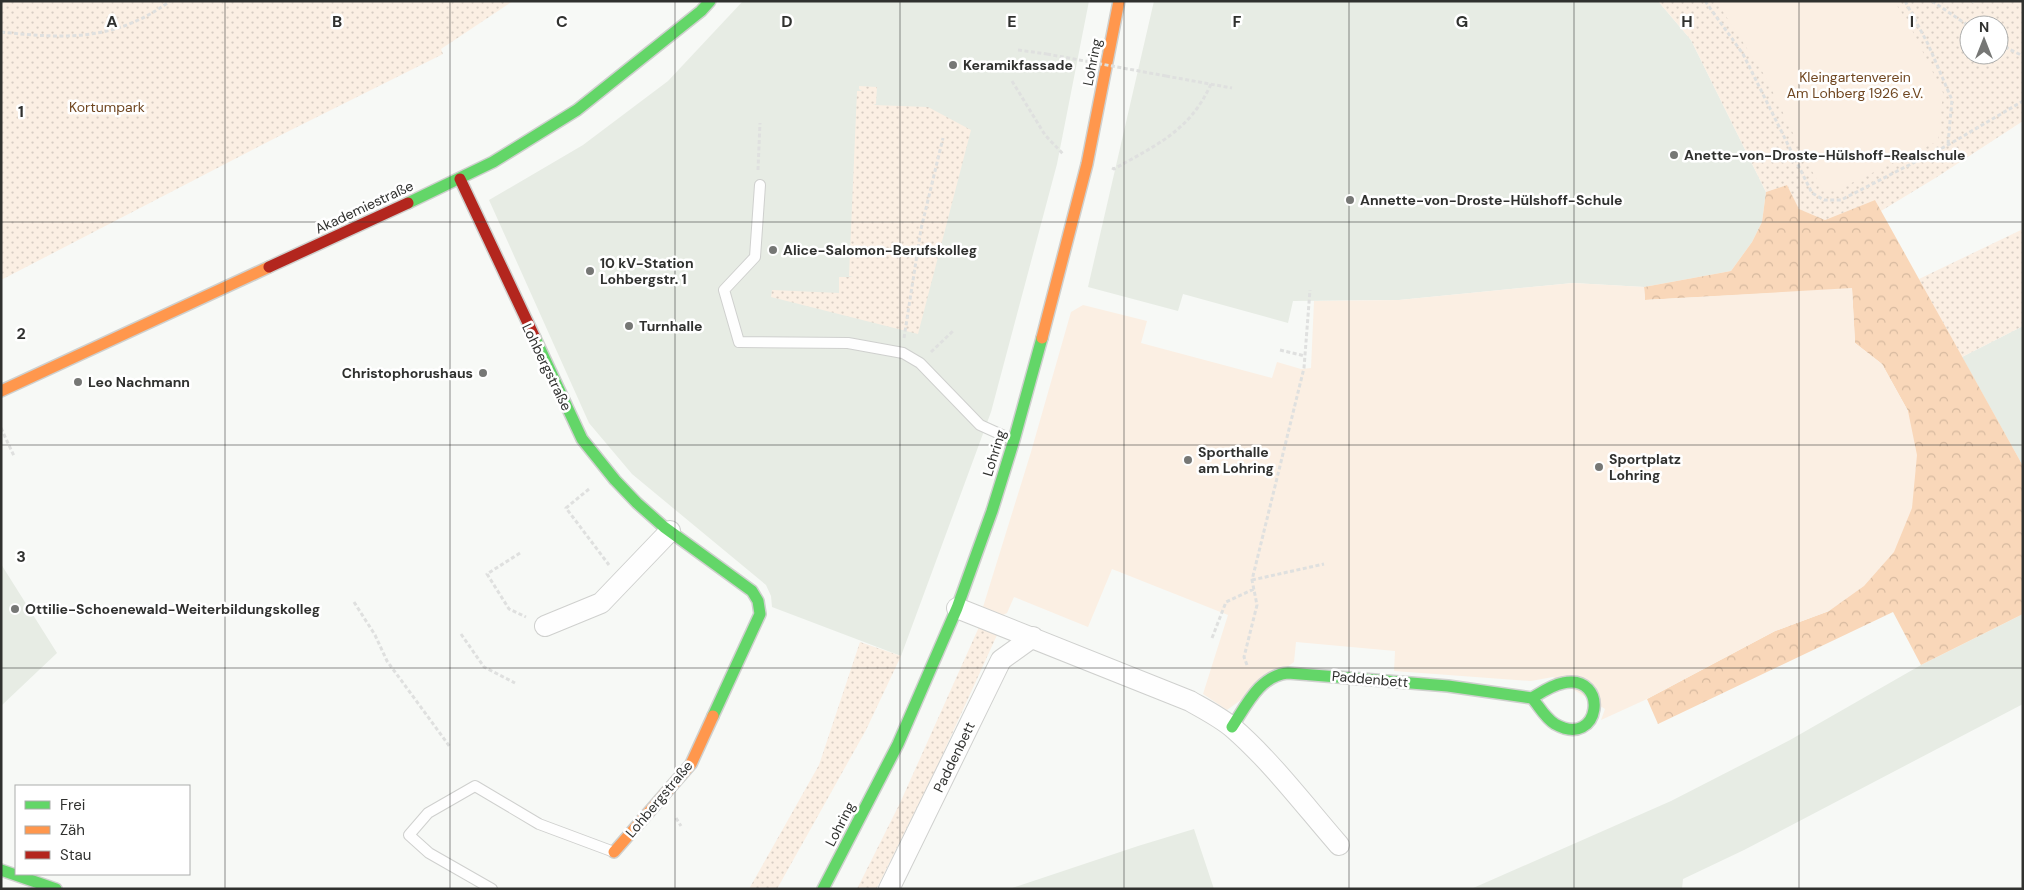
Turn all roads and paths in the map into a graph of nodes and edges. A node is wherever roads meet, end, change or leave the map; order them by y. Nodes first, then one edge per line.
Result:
1 (170, 1) edge
2 (710, 1) edge
3 (1119, 1) edge
4 (1705, 1) edge
5 (1906, 1) edge
6 (1932, 1) edge
7 (1959, 19) edge
8 (1, 32) edge
9 (2009, 49) edge
10 (1018, 50) dead end
11 (2023, 56) edge
12 (1012, 82) dead end
13 (1211, 84) junction
14 (1232, 88) dead end
15 (2023, 101) edge
16 (760, 123) dead end
17 (943, 138) dead end
18 (1948, 145) junction
19 (1056, 148) dead end
20 (1114, 169) dead end
21 (460, 180) junction
22 (760, 185) joint
23 (1310, 290) dead end
24 (953, 331) dead end
25 (1280, 350) dead end
26 (903, 353) junction
27 (1305, 356) junction
28 (920, 363) junction
29 (1, 391) edge
30 (1, 428) edge
31 (1014, 440) junction
32 (14, 456) dead end
33 (609, 474) junction
34 (670, 530) junction
35 (520, 553) dead end
36 (1324, 564) dead end
37 (1252, 580) junction
38 (622, 582) junction
39 (1254, 589) junction
40 (354, 602) dead end
41 (957, 608) junction
42 (545, 626) joint
43 (461, 634) dead end
44 (1033, 637) junction
45 (1212, 638) dead end
46 (515, 683) dead end
47 (1256, 693) junction
48 (1532, 698) junction
49 (1232, 727) junction
50 (450, 747) dead end
51 (1339, 845) dead end
52 (614, 852) joint
53 (1, 870) edge
54 (50, 888) edge
55 (492, 889) edge
56 (823, 889) edge
57 (889, 889) edge

1 - 8 path
2 - 21 street, Akademiestraße
3 - 31 street, Lohring
4 - 18 path
5 - 18 path
6 - 7 path
9 - 11 path
10 - 13 path, bridge
12 - 19 path
13 - 14 path
13 - 20 path
15 - 18 path
16 - 22 path
17 - 26 path
21 - 29 street, Akademiestraße
21 - 33 street, Lohbergstraße
22 - 26 lane
23 - 27 path
24 - 28 path
25 - 27 path
26 - 28 lane
27 - 37 path
28 - 31 lane
30 - 32 path
31 - 41 street, Lohring
33 - 34 street, Lohbergstraße
33 - 38 path
34 - 38 street
34 - 52 street, Lohbergstraße
35 - 42 path
36 - 37 path
37 - 39 path
38 - 42 street
39 - 45 path
39 - 47 path
40 - 50 path
41 - 44 street
41 - 56 street, Lohring
43 - 46 path
44 - 49 street
44 - 57 street, Paddenbett
47 - 48 street, Paddenbett
47 - 49 street, Paddenbett
48 - 48 street
49 - 51 street
52 - 55 lane
53 - 54 street

